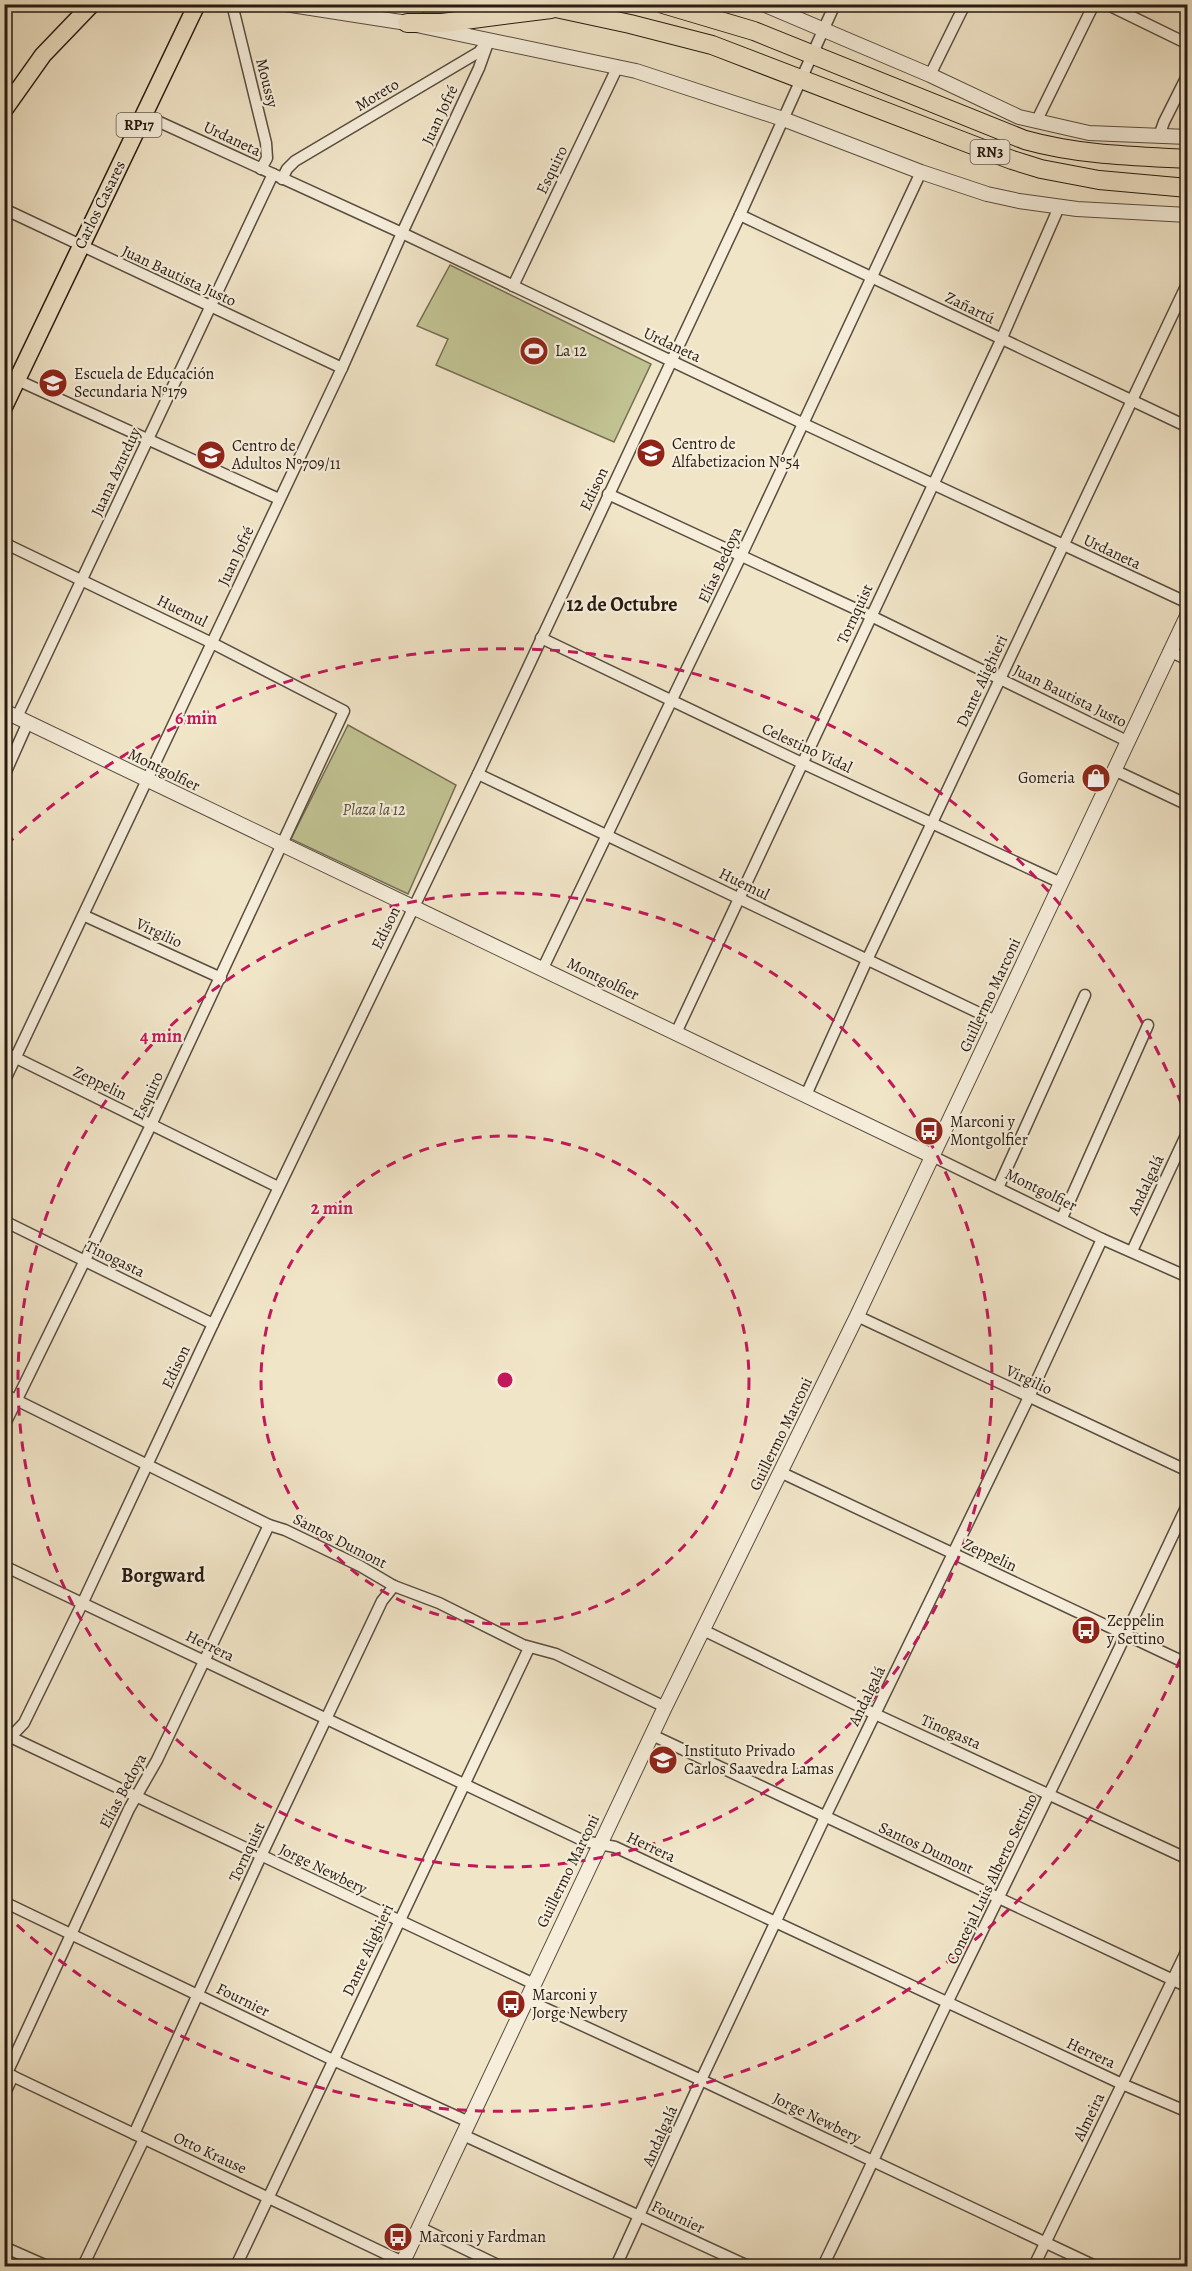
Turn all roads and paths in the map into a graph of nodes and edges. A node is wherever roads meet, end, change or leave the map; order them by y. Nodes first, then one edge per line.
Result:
1 (92, 4) edge
2 (197, 4) edge
3 (232, 4) edge
4 (285, 4) edge
5 (537, 4) edge
6 (663, 4) edge
7 (763, 4) edge
8 (835, 4) edge
9 (965, 4) edge
10 (1094, 4) edge
11 (1106, 4) edge
12 (556, 8) junction
13 (407, 23) junction
14 (823, 30) junction
15 (489, 40) junction
16 (1188, 44) edge
17 (812, 54) junction
18 (618, 66) junction
19 (1188, 74) edge
20 (930, 75) junction
21 (801, 79) junction
22 (4, 110) edge
23 (144, 115) junction
24 (783, 119) junction
25 (1036, 122) junction
26 (1159, 136) junction
27 (1188, 137) edge
28 (1188, 159) edge
29 (261, 169) junction
30 (921, 172) junction
31 (278, 176) junction
32 (1188, 188) edge
33 (1059, 207) junction
34 (4, 209) edge
35 (740, 215) junction
36 (1188, 215) edge
37 (402, 233) junction
38 (81, 245) junction
39 (872, 276) junction
40 (1188, 282) edge
41 (513, 286) junction
42 (209, 306) junction
43 (1001, 340) junction
44 (672, 361) junction
45 (342, 368) junction
46 (11, 377) edge
47 (1132, 401) junction
48 (4, 407) edge
49 (802, 423) junction
50 (1188, 427) edge
51 (148, 440) junction
52 (933, 485) junction
53 (608, 494) junction
54 (279, 499) junction
55 (4, 543) edge
56 (1064, 546) junction
57 (741, 556) junction
58 (83, 580) junction
59 (1188, 603) edge
60 (1188, 614) edge
61 (870, 616) junction
62 (541, 638) junction
63 (212, 643) junction
64 (1169, 651) junction
65 (1188, 660) edge
66 (1000, 679) junction
67 (672, 701) junction
68 (344, 711) joint
69 (17, 717) edge
70 (1127, 741) junction
71 (802, 763) junction
72 (1114, 770) junction
73 (478, 774) junction
74 (4, 776) edge
75 (147, 781) junction
76 (1188, 805) edge
77 (933, 823) junction
78 (608, 836) junction
79 (282, 844) junction
80 (1061, 883) junction
81 (739, 898) junction
82 (413, 906) junction
83 (85, 916) junction
84 (867, 960) junction
85 (543, 968) junction
86 (220, 978) junction
87 (1085, 995) dead end
88 (996, 1021) junction
89 (1148, 1025) dead end
90 (676, 1033) junction
91 (4, 1052) edge
92 (16, 1058) junction
93 (4, 1082) edge
94 (806, 1095) junction
95 (151, 1125) junction
96 (1188, 1131) edge
97 (1184, 1149) edge
98 (932, 1156) junction
99 (278, 1187) junction
100 (998, 1188) junction
101 (1062, 1218) junction
102 (4, 1221) edge
103 (1102, 1239) junction
104 (1132, 1251) junction
105 (84, 1260) junction
106 (1188, 1277) edge
107 (857, 1316) junction
108 (213, 1324) junction
109 (4, 1394) edge
110 (1029, 1397) junction
111 (17, 1400) junction
112 (4, 1426) edge
113 (148, 1464) junction
114 (780, 1472) junction
115 (1188, 1472) edge
116 (1188, 1503) edge
117 (269, 1525) junction
118 (952, 1554) junction
119 (4, 1566) edge
120 (394, 1586) junction
121 (83, 1602) junction
122 (703, 1630) junction
123 (1126, 1636) junction
124 (529, 1648) junction
125 (205, 1660) junction
126 (1188, 1664) edge
127 (665, 1707) junction
128 (875, 1714) junction
129 (328, 1719) junction
130 (652, 1735) junction
131 (7, 1738) edge
132 (463, 1784) junction
133 (1051, 1794) junction
134 (136, 1797) junction
135 (825, 1817) junction
136 (599, 1845) junction
137 (261, 1856) junction
138 (1188, 1859) edge
139 (999, 1899) junction
140 (4, 1902) edge
141 (398, 1921) junction
142 (776, 1923) junction
143 (71, 1932) junction
144 (1188, 1948) edge
145 (1172, 1981) junction
146 (532, 1983) junction
147 (1188, 1987) edge
148 (197, 1995) junction
149 (525, 1999) junction
150 (948, 2002) junction
151 (333, 2060) junction
152 (8, 2074) edge
153 (701, 2080) junction
154 (1122, 2084) junction
155 (4, 2095) edge
156 (1188, 2112) edge
157 (466, 2128) junction
158 (139, 2136) junction
159 (874, 2162) junction
160 (268, 2197) junction
161 (641, 2216) junction
162 (419, 2228) junction
163 (1045, 2243) junction
164 (4, 2247) edge
165 (402, 2264) edge
166 (47, 2266) edge
167 (83, 2266) edge
168 (236, 2266) edge
169 (500, 2266) edge
170 (616, 2266) edge
171 (748, 2266) edge
172 (823, 2266) edge
173 (1034, 2266) edge
174 (1095, 2266) edge

1 - 22 main road
2 - 23 main road, Carlos Casares / RP17
3 - 29 street, Moussy
4 - 13 street
5 - 12 highway, RN3
6 - 17 highway, RN3
7 - 14 street
8 - 14 street
9 - 20 street
10 - 25 street
11 - 16 street
12 - 13 highway
12 - 21 highway, RN3
13 - 15 street
14 - 17 street
14 - 20 street
15 - 18 street
15 - 31 street, Moreto
15 - 37 street, Juan Jofré
17 - 21 street, Edison
17 - 28 highway, RN3
18 - 24 street
18 - 41 street, Esquiro
19 - 26 street
20 - 25 street
21 - 24 street, Edison
21 - 32 highway, RN3
23 - 29 street, Urdaneta
23 - 38 main road, Carlos Casares / RP17
24 - 30 street
24 - 35 street, Edison
25 - 26 street
26 - 27 street
29 - 31 street, Urdaneta
30 - 33 street
30 - 39 street, Elías Bedoya
31 - 37 street, Urdaneta
31 - 42 street, Juana Azurduy
33 - 36 street
33 - 43 street, Tornquist
34 - 38 street, Juan Bautista Justo
35 - 39 street, Zañartú
35 - 44 street, Edison
37 - 41 street, Urdaneta
37 - 45 street, Juan Jofré
38 - 42 street, Juan Bautista Justo
38 - 46 main road, Carlos Casares / RP17
39 - 43 street, Zañartú
39 - 49 street, Elías Bedoya
40 - 47 street, Dante Alighieri
41 - 44 street, Urdaneta
42 - 45 street, Juan Bautista Justo
42 - 51 street, Juana Azurduy
43 - 47 street, Zañartú
43 - 52 street, Tornquist
44 - 49 street, Urdaneta
44 - 53 street, Edison
45 - 54 street, Juan Jofré
46 - 48 main road, Carlos Casares / RP17
46 - 51 street
47 - 50 street, Zañartú
47 - 56 street, Dante Alighieri
49 - 52 street, Urdaneta
49 - 57 street, Elías Bedoya
51 - 54 street
51 - 58 street, Juana Azurduy
52 - 56 street, Urdaneta
52 - 61 street, Tornquist
53 - 57 street, Juan Bautista Justo
53 - 62 street, Edison
54 - 63 street, Juan Jofré
55 - 58 street, Huemul
56 - 59 street, Urdaneta
56 - 66 street, Dante Alighieri
57 - 61 street, Juan Bautista Justo
57 - 67 street, Elías Bedoya
58 - 63 street, Huemul
58 - 69 street, Juana Azurduy
60 - 64 street, Guillermo Marconi
61 - 66 street, Juan Bautista Justo
61 - 71 street, Tornquist
62 - 67 street, Celestino Vidal
62 - 73 street, Edison
63 - 68 street, Huemul
63 - 75 street, Juan Jofré
64 - 65 street
64 - 70 street, Guillermo Marconi
66 - 70 street, Juan Bautista Justo
66 - 77 street, Dante Alighieri
67 - 71 street, Celestino Vidal
67 - 78 street, Elías Bedoya
68 - 79 street, Esquiro
69 - 74 street, Juana Azurduy
69 - 75 street, Montgolfier
70 - 72 street, Guillermo Marconi
71 - 77 street, Celestino Vidal
71 - 81 street, Tornquist
72 - 76 street
72 - 80 street, Guillermo Marconi
73 - 78 street, Huemul
73 - 82 street, Edison
75 - 79 street, Montgolfier
75 - 83 street, Juan Jofré
77 - 80 street, Celestino Vidal
77 - 84 street, Dante Alighieri
78 - 81 street, Huemul
78 - 85 street, Elías Bedoya
79 - 82 street, Montgolfier
79 - 86 street, Esquiro
80 - 88 street, Guillermo Marconi
81 - 84 street, Huemul
81 - 90 street, Tornquist
82 - 85 street, Montgolfier
82 - 99 street, Edison
83 - 86 street, Virgilio
83 - 92 street, Juan Jofré
84 - 88 street, Huemul
84 - 94 street, Dante Alighieri
85 - 90 street, Montgolfier
86 - 95 street, Esquiro
87 - 100 street
88 - 98 street, Guillermo Marconi
89 - 101 street
90 - 94 street, Montgolfier
91 - 92 street, Zeppelin
92 - 93 street, Juan Jofré
92 - 95 street, Zeppelin
94 - 98 street, Montgolfier
95 - 99 street, Zeppelin
95 - 105 street, Esquiro
96 - 97 street, Andalgalá
97 - 104 street, Andalgalá
98 - 100 street, Montgolfier
98 - 107 street, Guillermo Marconi
99 - 108 street, Edison
100 - 101 street, Montgolfier
101 - 103 street, Montgolfier
102 - 105 street, Tinogasta
103 - 104 street, Montgolfier
103 - 110 street, Andalgalá
104 - 106 street, Montgolfier
105 - 108 street, Tinogasta
105 - 111 street, Esquiro
107 - 110 street, Virgilio
107 - 114 street, Guillermo Marconi
108 - 113 street, Edison
109 - 111 street, Santos Dumont
110 - 115 street, Virgilio
110 - 118 street, Andalgalá
111 - 112 street, Esquiro
111 - 113 street, Santos Dumont
113 - 117 street, Santos Dumont
113 - 121 street, Edison
114 - 118 street, Zeppelin
114 - 122 street, Guillermo Marconi
116 - 123 street, Concejal Luis Alberto Settino
117 - 120 street, Santos Dumont
117 - 125 street, Elías Bedoya
118 - 123 street, Zeppelin
118 - 128 street, Andalgalá
119 - 121 street, Herrera
120 - 124 street, Santos Dumont
120 - 129 street, Tornquist
121 - 125 street, Herrera
121 - 131 street, Edison
122 - 127 street, Guillermo Marconi
122 - 128 street, Tinogasta
123 - 126 street, Zeppelin
123 - 133 street, Concejal Luis Alberto Settino
124 - 127 street, Santos Dumont
124 - 132 street, Dante Alighieri
125 - 129 street, Herrera
125 - 134 street, Elías Bedoya
127 - 130 street, Guillermo Marconi
128 - 133 street, Tinogasta
128 - 135 street, Andalgalá
129 - 132 street, Herrera
129 - 137 street, Tornquist
130 - 135 street, Santos Dumont
130 - 136 street, Guillermo Marconi
131 - 134 street, Jorge Newbery
132 - 136 street, Herrera
132 - 141 street, Dante Alighieri
133 - 138 street, Tinogasta
133 - 139 street, Concejal Luis Alberto Settino
134 - 137 street, Jorge Newbery
134 - 143 street, Elías Bedoya
135 - 139 street, Santos Dumont
135 - 142 street, Andalgalá
136 - 142 street, Herrera
136 - 146 street, Guillermo Marconi
137 - 141 street, Jorge Newbery
137 - 148 street, Tornquist
139 - 145 street, Santos Dumont
139 - 150 street, Concejal Luis Alberto Settino
140 - 143 street, Fournier
141 - 146 street, Jorge Newbery
141 - 151 street, Dante Alighieri
142 - 150 street, Herrera
142 - 153 street, Andalgalá
143 - 148 street, Fournier
143 - 152 street, Elías Bedoya
144 - 145 street, Almeira
145 - 147 street, Santos Dumont
145 - 154 street, Almeira
146 - 149 street, Guillermo Marconi
148 - 151 street, Fournier
148 - 158 street, Tornquist
149 - 153 street, Jorge Newbery
149 - 157 street, Guillermo Marconi
150 - 154 street, Herrera
150 - 159 street, Concejal Luis Alberto Settino
151 - 157 street, Fournier
151 - 160 street, Dante Alighieri
152 - 155 street, Elías Bedoya
152 - 158 street, Otto Krause
153 - 159 street, Jorge Newbery
153 - 161 street, Andalgalá
154 - 156 street, Herrera
154 - 163 street, Almeira
157 - 161 street, Fournier
157 - 162 street, Guillermo Marconi
158 - 160 street, Otto Krause
158 - 167 street, Tornquist
159 - 163 street, Jorge Newbery
159 - 172 street, Concejal Luis Alberto Settino
160 - 165 street, Otto Krause
160 - 168 street, Dante Alighieri
161 - 170 street, Andalgalá
161 - 171 street, Fournier
162 - 165 street, Guillermo Marconi
162 - 169 street
163 - 173 street, Almeira
163 - 174 street, Jorge Newbery
164 - 166 street

